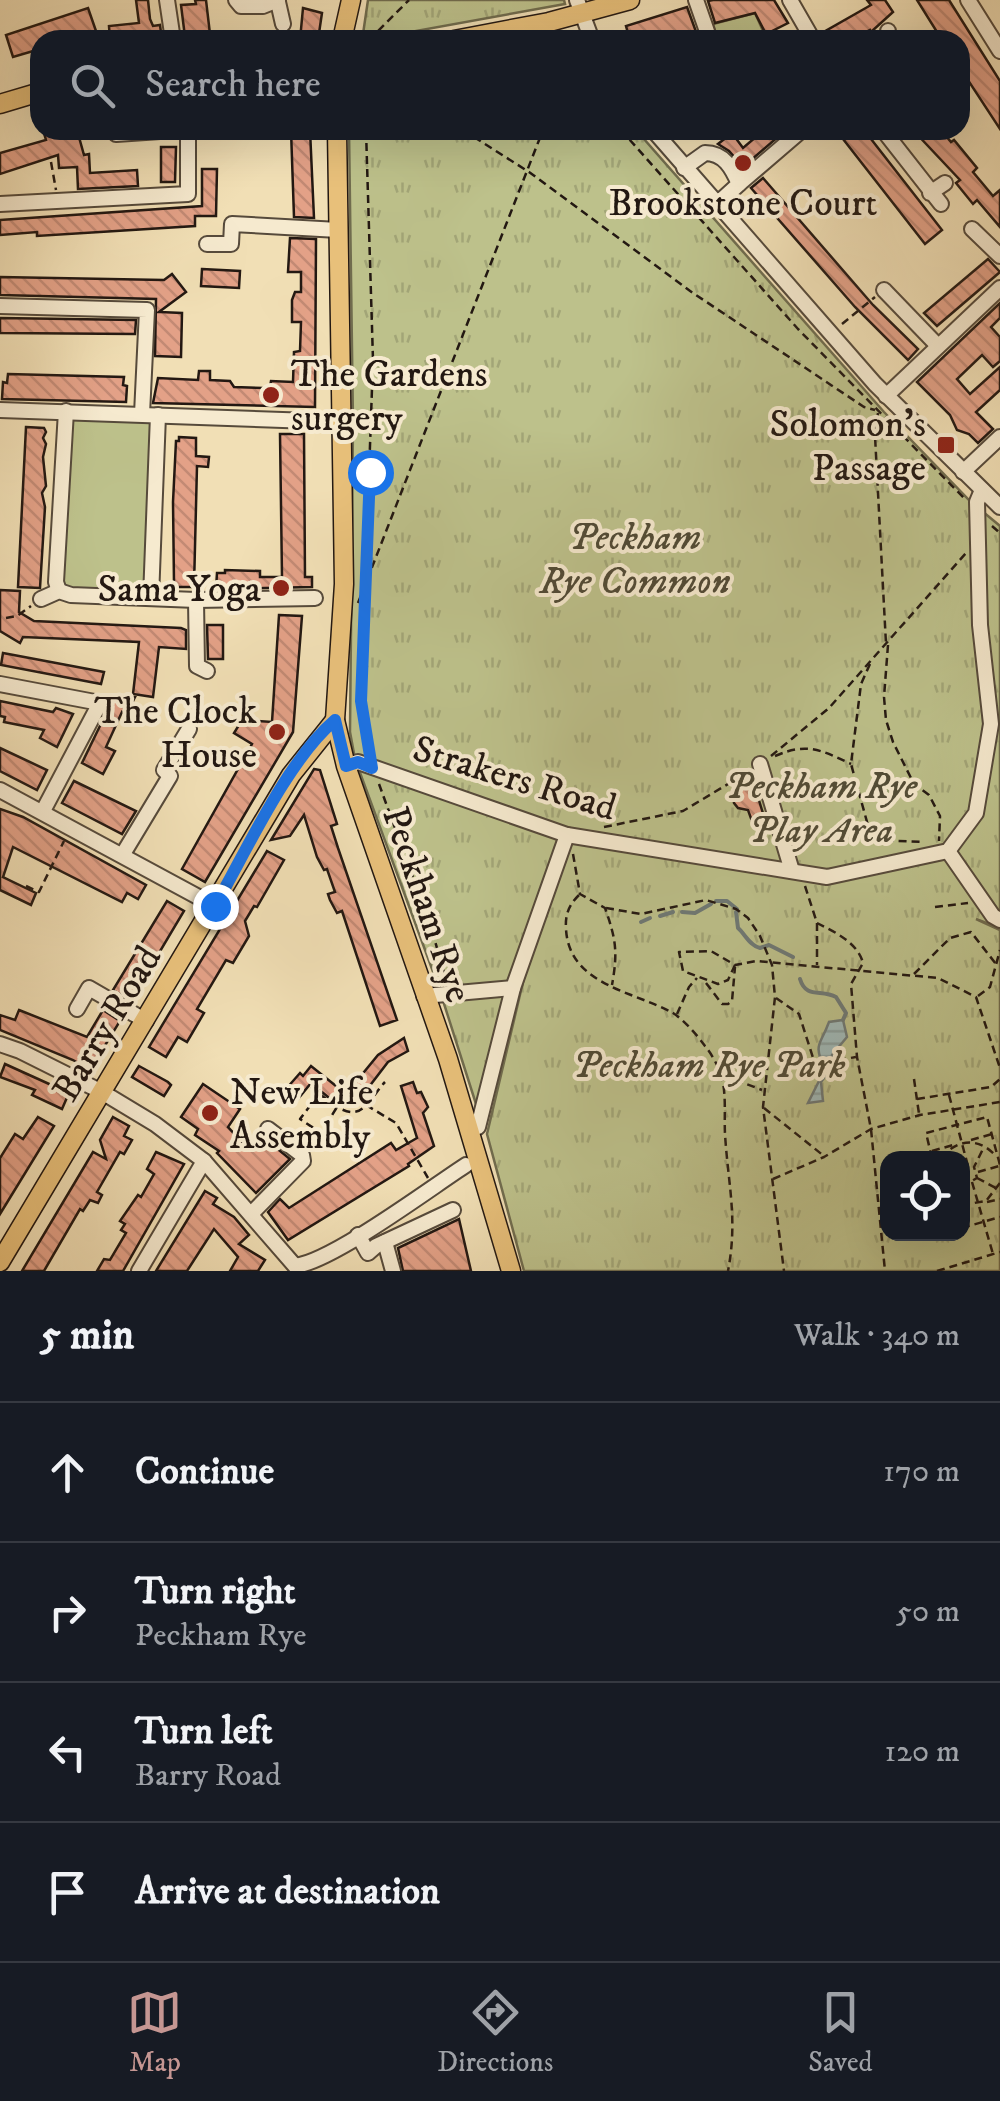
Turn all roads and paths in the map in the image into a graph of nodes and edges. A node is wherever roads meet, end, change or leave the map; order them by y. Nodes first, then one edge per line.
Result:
1 (168, 0) edge
2 (236, 0) edge
3 (351, 0) edge
4 (409, 0) edge
5 (630, 0) edge
6 (696, 0) edge
7 (790, 0) edge
8 (968, 0) edge
9 (278, 1) edge
10 (579, 6) edge
11 (283, 24) dead end
12 (172, 30) edge
13 (344, 30) edge
14 (379, 30) edge
15 (491, 30) edge
16 (588, 30) edge
17 (706, 30) edge
18 (807, 30) edge
19 (1000, 51) edge
20 (30, 94) edge
21 (1, 101) edge
22 (188, 140) edge
23 (337, 140) edge
24 (366, 140) edge
25 (478, 140) edge
26 (540, 140) edge
27 (630, 140) edge
28 (661, 140) edge
29 (790, 140) edge
30 (891, 140) edge
31 (52, 162) dead end
32 (684, 168) junction
33 (528, 172) junction
34 (946, 183) dead end
35 (739, 184) junction
36 (58, 201) junction
37 (0, 204) edge
38 (717, 204) junction
39 (972, 229) dead end
40 (338, 230) junction
41 (207, 244) dead end
42 (1000, 256) edge
43 (1000, 288) edge
44 (884, 290) joint
45 (0, 306) edge
46 (829, 334) junction
47 (938, 346) junction
48 (886, 396) junction
49 (0, 410) edge
50 (66, 411) junction
51 (878, 412) junction
52 (142, 414) junction
53 (158, 415) junction
54 (340, 422) junction
55 (1000, 437) edge
56 (963, 472) junction
57 (982, 490) junction
58 (966, 501) dead end
59 (1000, 507) edge
60 (992, 526) dead end
61 (1000, 533) edge
62 (976, 542) junction
63 (364, 586) junction
64 (59, 590) junction
65 (151, 598) junction
66 (315, 598) dead end
67 (41, 599) joint
68 (196, 600) junction
69 (352, 617) dead end
70 (6, 618) dead end
71 (887, 644) junction
72 (872, 662) junction
73 (208, 671) dead end
74 (0, 684) edge
75 (335, 720) junction
76 (189, 728) dead end
77 (760, 764) junction
78 (851, 764) junction
79 (346, 766) junction
80 (372, 768) junction
81 (0, 790) edge
82 (43, 811) junction
83 (72, 826) junction
84 (606, 827) dead end
85 (567, 835) junction
86 (943, 849) junction
87 (122, 854) junction
88 (789, 871) junction
89 (26, 886) dead end
90 (580, 894) junction
91 (984, 902) junction
92 (215, 906) junction
93 (934, 907) dead end
94 (604, 908) junction
95 (816, 920) junction
96 (1000, 920) edge
97 (1000, 950) edge
98 (996, 964) junction
99 (772, 965) junction
100 (735, 966) junction
101 (817, 966) junction
102 (859, 969) junction
103 (913, 975) junction
104 (697, 978) junction
105 (703, 980) junction
106 (612, 984) junction
107 (513, 988) junction
108 (450, 994) junction
109 (424, 996) junction
110 (774, 997) junction
111 (976, 998) junction
112 (78, 1009) dead end
113 (677, 1016) junction
114 (146, 1021) junction
115 (0, 1044) edge
116 (857, 1057) junction
117 (1000, 1068) edge
118 (722, 1075) junction
119 (914, 1079) dead end
120 (1000, 1079) edge
121 (386, 1082) dead end
122 (311, 1087) dead end
123 (102, 1092) junction
124 (764, 1092) junction
125 (320, 1093) junction
126 (948, 1094) junction
127 (917, 1099) junction
128 (1000, 1102) edge
129 (366, 1106) junction
130 (337, 1107) junction
131 (763, 1107) junction
132 (952, 1109) junction
133 (920, 1115) junction
134 (956, 1124) junction
135 (478, 1128) dead end
136 (870, 1128) junction
137 (268, 1129) dead end
138 (992, 1134) junction
139 (961, 1143) junction
140 (985, 1146) junction
141 (930, 1151) joint
142 (951, 1151) edge
143 (963, 1151) edge
144 (824, 1156) junction
145 (204, 1161) junction
146 (466, 1165) dead end
147 (1000, 1165) edge
148 (970, 1166) edge
149 (974, 1167) junction
150 (978, 1172) junction
151 (978, 1178) junction
152 (772, 1180) junction
153 (972, 1182) joint
154 (433, 1186) junction
155 (999, 1186) edge
156 (1000, 1198) edge
157 (979, 1204) junction
158 (970, 1206) edge
159 (453, 1210) dead end
160 (250, 1214) junction
161 (1000, 1217) edge
162 (984, 1222) junction
163 (970, 1226) edge
164 (358, 1235) junction
165 (385, 1242) junction
166 (1000, 1252) edge
167 (993, 1254) junction
168 (0, 1262) edge
169 (139, 1271) edge
170 (393, 1271) edge
171 (511, 1271) edge
172 (728, 1271) edge
173 (784, 1271) edge
174 (885, 1271) edge
175 (937, 1271) edge

1 - 12 street
2 - 9 street
3 - 13 main road
4 - 14 path
5 - 10 main road
6 - 17 street
7 - 18 street
8 - 19 street
9 - 11 street
10 - 15 main road
10 - 16 street
20 - 21 main road
22 - 36 street
23 - 40 main road, Peckham Rye
24 - 63 path
25 - 33 path
26 - 33 path
27 - 51 path
28 - 32 street
29 - 35 street
30 - 34 street
31 - 36 path
32 - 35 street
32 - 38 street
33 - 51 path
33 - 63 path
35 - 38 street
36 - 37 street
38 - 46 street
39 - 42 street
40 - 41 street
40 - 54 main road, Peckham Rye
43 - 47 street
44 - 46 path
44 - 47 street
45 - 52 street
46 - 48 street
47 - 48 street
48 - 56 street
49 - 50 street
50 - 52 street
50 - 64 street
51 - 58 path
51 - 71 path
52 - 53 street
53 - 54 street
53 - 65 street
54 - 75 main road, Peckham Rye
55 - 56 street
56 - 57 street
57 - 59 street
57 - 62 street
60 - 61 path
62 - 71 path
62 - 86 street
63 - 69 path
63 - 80 path
64 - 65 street
64 - 67 street
65 - 68 street
66 - 68 street
67 - 70 path
68 - 73 street
71 - 72 path
71 - 86 path
72 - 77 path
72 - 78 path
74 - 82 street
75 - 79 main road, Peckham Rye
75 - 92 main road, Barry Road
76 - 87 street
77 - 78 path
77 - 84 path
77 - 88 street
78 - 86 path
79 - 80 street, Strakers Road
79 - 109 main road, Peckham Rye
80 - 85 street, Strakers Road
80 - 108 path
81 - 82 street
82 - 83 street
83 - 87 street
83 - 89 path
85 - 88 street, Strakers Road
85 - 90 path
85 - 107 street
86 - 88 street, Strakers Road
86 - 91 street
87 - 92 street
88 - 95 path
90 - 94 path
90 - 106 path
91 - 93 path
91 - 96 street
92 - 114 main road, Barry Road
94 - 99 path
94 - 106 path
95 - 101 path
95 - 102 path
97 - 98 path
98 - 103 path
98 - 111 path
99 - 100 path
99 - 101 path
99 - 110 path
100 - 104 path
100 - 105 path
100 - 105 path
101 - 102 path
102 - 103 path
102 - 116 path
103 - 111 path
104 - 105 path
104 - 113 path
106 - 113 path
107 - 108 street
107 - 135 street
108 - 109 street
109 - 171 main road, Peckham Rye
110 - 116 path
110 - 124 path
111 - 117 path
112 - 114 street
113 - 118 path
114 - 123 main road, Barry Road
115 - 123 street
116 - 136 path
118 - 124 path
118 - 172 path
119 - 127 path
120 - 126 path
121 - 129 path
122 - 125 path
123 - 145 street
123 - 168 main road, Barry Road
124 - 131 path
125 - 130 path
125 - 130 path
126 - 127 path
126 - 132 path
127 - 133 path
128 - 132 path
129 - 130 path
129 - 154 path
131 - 144 path
131 - 152 path
132 - 133 path
132 - 134 path
133 - 136 path
134 - 138 path
134 - 139 path
134 - 141 path
136 - 144 path
136 - 174 path
137 - 160 street
138 - 139 path
138 - 147 path
139 - 140 path
139 - 141 path
139 - 142 path
139 - 143 path
140 - 147 path
140 - 149 path
144 - 152 path
145 - 160 street
145 - 169 street
146 - 154 street
147 - 150 path
148 - 149 path
149 - 150 path
150 - 151 path
151 - 153 path
151 - 155 path
152 - 173 path
153 - 157 path
154 - 164 street
155 - 157 path
156 - 157 path
157 - 158 path
157 - 162 path
159 - 165 street
160 - 164 street
161 - 162 path
162 - 163 path
162 - 167 path
164 - 165 street
165 - 170 street
166 - 167 path
167 - 175 path

